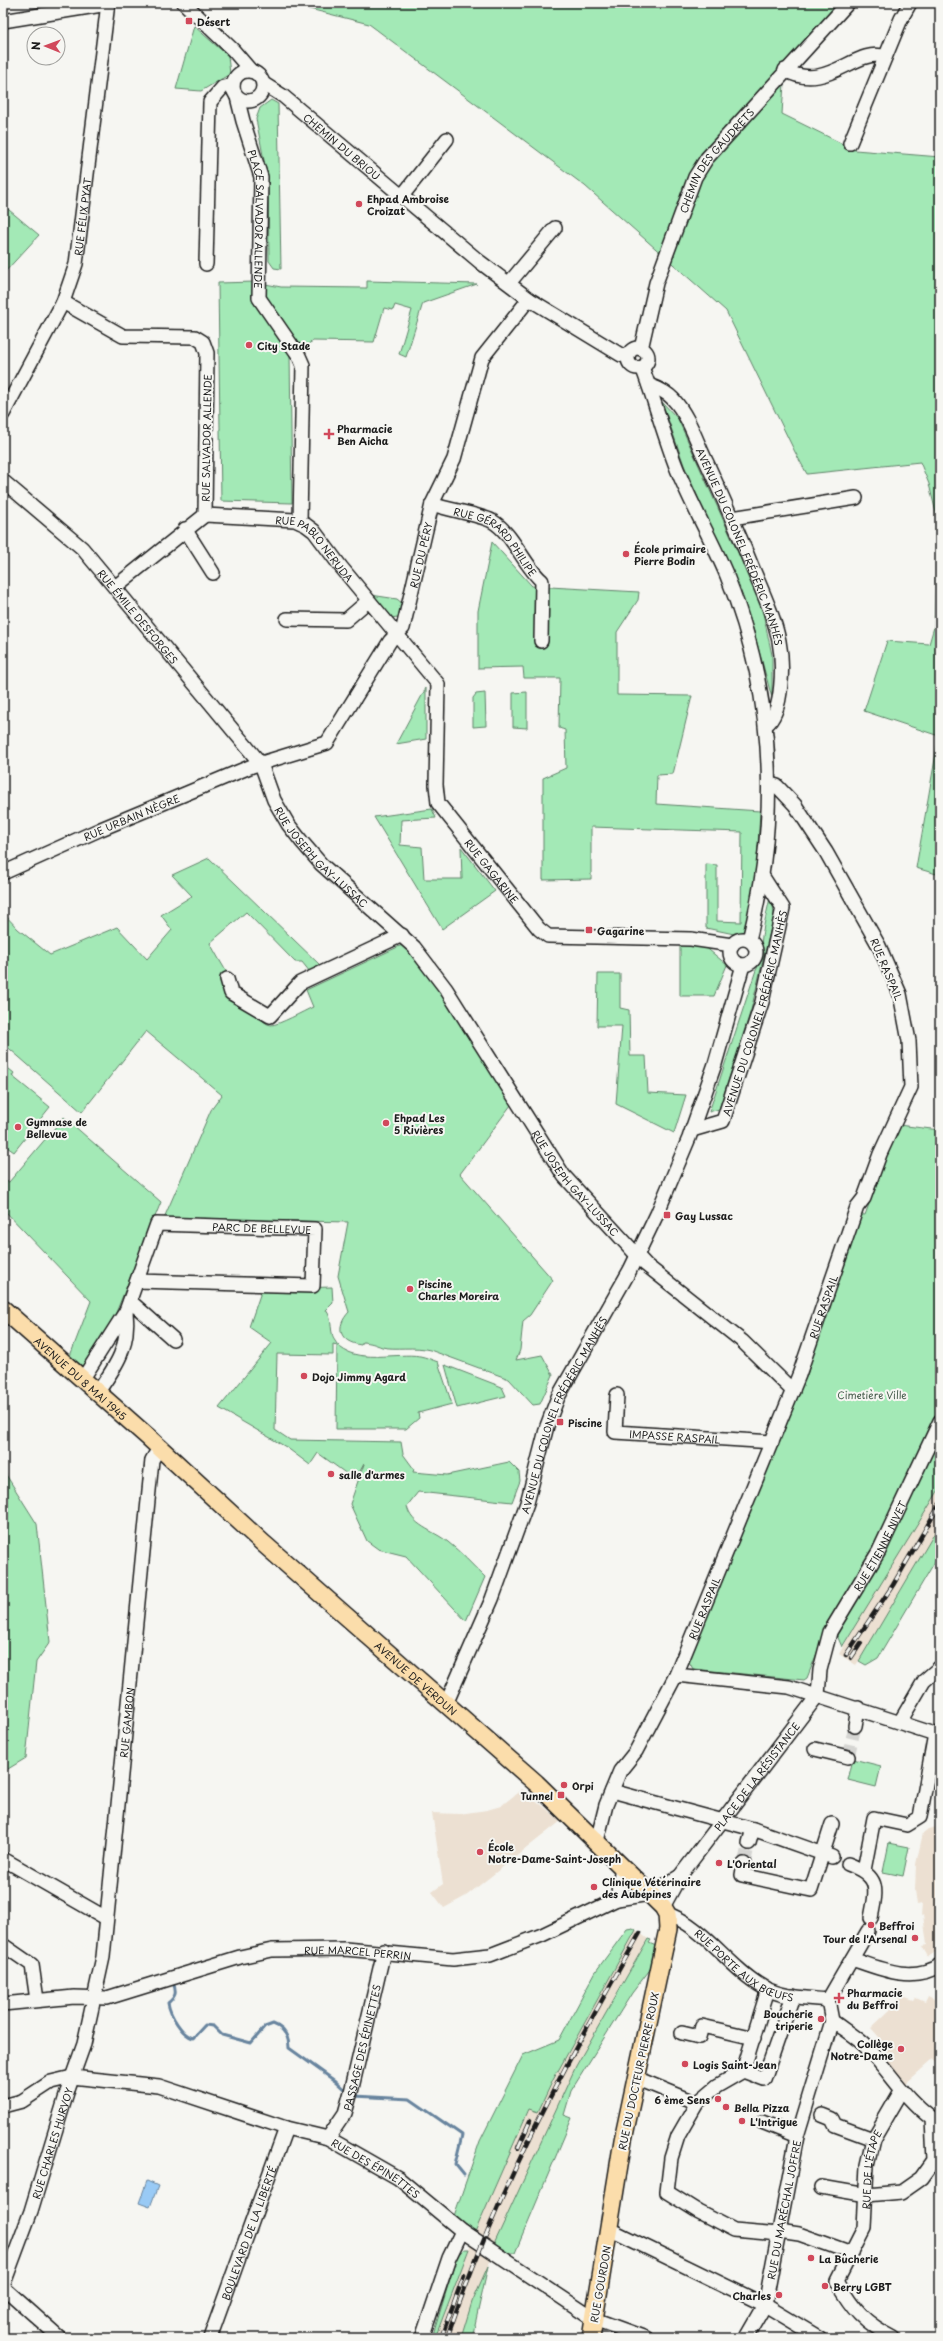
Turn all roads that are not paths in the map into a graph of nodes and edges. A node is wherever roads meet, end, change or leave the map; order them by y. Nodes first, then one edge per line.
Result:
1 (184, 3) edge
2 (848, 3) edge
3 (910, 3) edge
4 (108, 4) edge
5 (3, 21) edge
6 (885, 57) junction
7 (785, 70) junction
8 (246, 71) junction
9 (235, 91) junction
10 (259, 92) junction
11 (242, 121) junction
12 (447, 139) dead end
13 (850, 143) dead end
14 (402, 196) junction
15 (555, 228) dead end
16 (206, 264) dead end
17 (510, 282) junction
18 (529, 299) junction
19 (63, 302) junction
20 (641, 349) junction
21 (625, 355) junction
22 (642, 367) junction
23 (649, 386) junction
24 (3, 414) edge
25 (3, 481) edge
26 (856, 498) dead end
27 (432, 504) junction
28 (205, 515) junction
29 (732, 518) junction
30 (300, 522) junction
31 (185, 529) junction
32 (213, 573) dead end
33 (114, 587) junction
34 (368, 601) junction
35 (287, 619) dead end
36 (396, 634) junction
37 (541, 641) dead end
38 (766, 725) junction
39 (261, 764) junction
40 (770, 784) junction
41 (3, 873) edge
42 (763, 877) junction
43 (402, 936) junction
44 (749, 940) junction
45 (732, 945) junction
46 (743, 965) junction
47 (227, 979) dead end
48 (692, 1130) junction
49 (637, 1256) junction
50 (137, 1281) junction
51 (128, 1306) junction
52 (3, 1309) edge
53 (173, 1340) dead end
54 (82, 1380) junction
55 (793, 1391) junction
56 (97, 1393) junction
57 (618, 1395) dead end
58 (940, 1421) edge
59 (772, 1442) junction
60 (159, 1448) junction
61 (940, 1667) edge
62 (676, 1675) junction
63 (818, 1695) junction
64 (446, 1704) junction
65 (858, 1708) junction
66 (900, 1722) junction
67 (855, 1726) tunnel mouth
68 (937, 1733) edge
69 (815, 1749) dead end
70 (848, 1757) dead end
71 (612, 1791) junction
72 (722, 1822) junction
73 (832, 1824) dead end
74 (753, 1829) junction
75 (597, 1841) junction
76 (749, 1843) tunnel mouth
77 (827, 1855) junction
78 (3, 1859) edge
79 (848, 1864) dead end
80 (622, 1866) junction
81 (743, 1869) dead end
82 (864, 1870) junction
83 (680, 1876) junction
84 (650, 1894) junction
85 (617, 1899) junction
86 (665, 1911) junction
87 (106, 1918) junction
88 (3, 1945) edge
89 (384, 1952) junction
90 (852, 1959) junction
91 (938, 1969) edge
92 (766, 1992) junction
93 (94, 1998) junction
94 (37, 2000) junction
95 (791, 2000) junction
96 (828, 2000) junction
97 (3, 2004) edge
98 (832, 2022) junction
99 (682, 2033) dead end
100 (754, 2038) junction
101 (743, 2071) junction
102 (72, 2077) junction
103 (636, 2078) junction
104 (901, 2091) junction
105 (697, 2103) junction
106 (3, 2106) edge
107 (822, 2115) dead end
108 (762, 2122) dead end
109 (286, 2128) junction
110 (797, 2136) junction
111 (328, 2138) junction
112 (873, 2139) junction
113 (821, 2187) dead end
114 (867, 2195) junction
115 (609, 2229) junction
116 (462, 2231) junction
117 (779, 2232) junction
118 (852, 2253) junction
119 (3, 2287) edge
120 (765, 2305) junction
121 (594, 2319) junction
122 (60, 2338) edge
123 (210, 2338) edge
124 (422, 2338) edge
125 (591, 2338) edge
126 (646, 2338) edge
127 (746, 2338) edge
128 (820, 2338) edge
129 (894, 2338) edge

1 - 8 street
2 - 7 street, CHEMIN DES GAUDRETS
3 - 6 street
4 - 5 street
4 - 19 street, RUE FÉLIX PYAT
6 - 7 street
6 - 13 street
7 - 20 street, CHEMIN DES GAUDRETS
8 - 9 street
8 - 10 street
9 - 10 street
9 - 11 street, PLACE SALVADOR ALLENDE
9 - 16 street
10 - 11 street
10 - 14 street, CHEMIN DU BRIOU
11 - 30 street, PLACE SALVADOR ALLENDE
12 - 14 street
14 - 17 street, CHEMIN DU BRIOU
15 - 17 street
17 - 18 street, CHEMIN DU BRIOU
18 - 21 street, CHEMIN DU BRIOU
18 - 27 street, RUE DU PÉRY
19 - 24 street, RUE FÉLIX PYAT
19 - 28 street, RUE SALVADOR ALLENDE
20 - 21 street
20 - 22 street
21 - 22 street
22 - 23 street
23 - 29 street, AVENUE DU COLONEL FRÉDÉRIC MANHÈS
23 - 38 street
25 - 33 street, RUE ÉMILE DESFORGES
26 - 29 street
27 - 36 street, RUE DU PÉRY
27 - 37 street, RUE GÉRARD PHILIPE
28 - 30 street, RUE PABLO NERUDA
28 - 31 street, RUE SALVADOR ALLENDE
29 - 38 street, AVENUE DU COLONEL FRÉDÉRIC MANHÈS
30 - 34 street, RUE PABLO NERUDA
31 - 32 street
31 - 33 street, RUE SALVADOR ALLENDE
33 - 39 street, RUE ÉMILE DESFORGES
34 - 35 street
34 - 36 street, RUE PABLO NERUDA
36 - 39 street, RUE DU PÉRY
36 - 45 street, RUE GAGARINE
38 - 40 street
39 - 41 street, RUE URBAIN NÈGRE
39 - 43 street, RUE JOSEPH GAY-LUSSAC
40 - 42 street
40 - 55 street, RUE RASPAIL
42 - 44 street
42 - 48 street, AVENUE DU COLONEL FRÉDÉRIC MANHÈS
43 - 47 street
43 - 49 street, RUE JOSEPH GAY-LUSSAC
44 - 45 street
44 - 46 street
45 - 46 street
46 - 48 street, AVENUE DU COLONEL FRÉDÉRIC MANHÈS
48 - 49 street, AVENUE DU COLONEL FRÉDÉRIC MANHÈS
49 - 55 street, RUE JOSEPH GAY-LUSSAC
49 - 64 street, AVENUE DU COLONEL FRÉDÉRIC MANHÈS
50 - 50 street, PARC DE BELLEVUE
50 - 51 street, PARC DE BELLEVUE
51 - 53 street
51 - 54 street, PARC DE BELLEVUE
51 - 56 street, PARC DE BELLEVUE
52 - 54 main road, AVENUE DU 8 MAI 1945
54 - 56 main road, AVENUE DU 8 MAI 1945
55 - 59 street, RUE RASPAIL
56 - 60 main road, AVENUE DU 8 MAI 1945
57 - 59 street, IMPASSE RASPAIL
58 - 63 street, RUE ÉTIENNE NIVET
59 - 62 street, RUE RASPAIL
60 - 64 main road, AVENUE DE VERDUN
60 - 87 street, RUE GAMBON
61 - 66 street
62 - 63 street
62 - 71 street, RUE RASPAIL
63 - 65 street
63 - 72 street, PLACE DE LA RÉSISTANCE
64 - 75 main road, AVENUE DE VERDUN
65 - 66 street
65 - 67 street
66 - 68 street
68 - 82 street
69 - 70 street
71 - 72 street
71 - 75 street, RUE RASPAIL
72 - 74 street
72 - 83 street, PLACE DE LA RÉSISTANCE
73 - 77 street
74 - 76 street
74 - 77 street
75 - 80 main road, AVENUE DE VERDUN
77 - 81 street
78 - 87 street
79 - 82 street
80 - 84 main road, AVENUE DE VERDUN
80 - 85 street
82 - 90 street
83 - 84 street, PLACE DE LA RÉSISTANCE
83 - 86 street, PLACE DE LA RÉSISTANCE
84 - 85 street, RUE MARCEL PERRIN
84 - 86 main road, AVENUE DE VERDUN
85 - 89 street, RUE MARCEL PERRIN
86 - 92 street, RUE PORTE AUX BŒUFS
86 - 103 main road, RUE DU DOCTEUR PIERRE ROUX
87 - 93 street, RUE GAMBON
88 - 94 street
89 - 93 street, RUE MARCEL PERRIN
89 - 111 street, PASSAGE DES ÉPINETTES
90 - 91 street
90 - 96 street
92 - 95 street, RUE PORTE AUX BŒUFS
92 - 100 street
93 - 94 street, RUE MARCEL PERRIN
93 - 102 street, RUE CHARLES HURVOY
94 - 97 street, RUE MARCEL PERRIN
95 - 96 street, RUE PORTE AUX BŒUFS
95 - 101 street
96 - 98 street, RUE DU MARÉCHAL JOFFRE
98 - 104 street
98 - 110 street, RUE DU MARÉCHAL JOFFRE
99 - 100 street
100 - 101 street
101 - 105 street
102 - 106 street, RUE DES ÉPINETTES
102 - 109 street, RUE DES ÉPINETTES
102 - 119 street, RUE CHARLES HURVOY
103 - 105 street
103 - 115 main road, RUE DU DOCTEUR PIERRE ROUX
104 - 112 street, RUE DE L'ÉTAPE
104 - 114 street
105 - 117 street
107 - 112 street
108 - 110 street
109 - 111 street, RUE DES ÉPINETTES
109 - 123 street, BOULEVARD DE LA LIBERTÉ
110 - 117 street, RUE DU MARÉCHAL JOFFRE
111 - 116 street, RUE DES ÉPINETTES
112 - 114 street, RUE DE L'ÉTAPE
113 - 114 street
114 - 118 street, RUE DE L'ÉTAPE
115 - 120 street
115 - 121 main road, RUE GOURDON
116 - 121 street, RUE DES ÉPINETTES
116 - 124 street
117 - 118 street
117 - 120 street, RUE DU MARÉCHAL JOFFRE
118 - 129 street, RUE DE L'ÉTAPE
119 - 122 street
120 - 127 street, RUE DU MARÉCHAL JOFFRE
120 - 128 street
121 - 125 main road, RUE GOURDON
121 - 126 street, RUE DES ÉPINETTES

